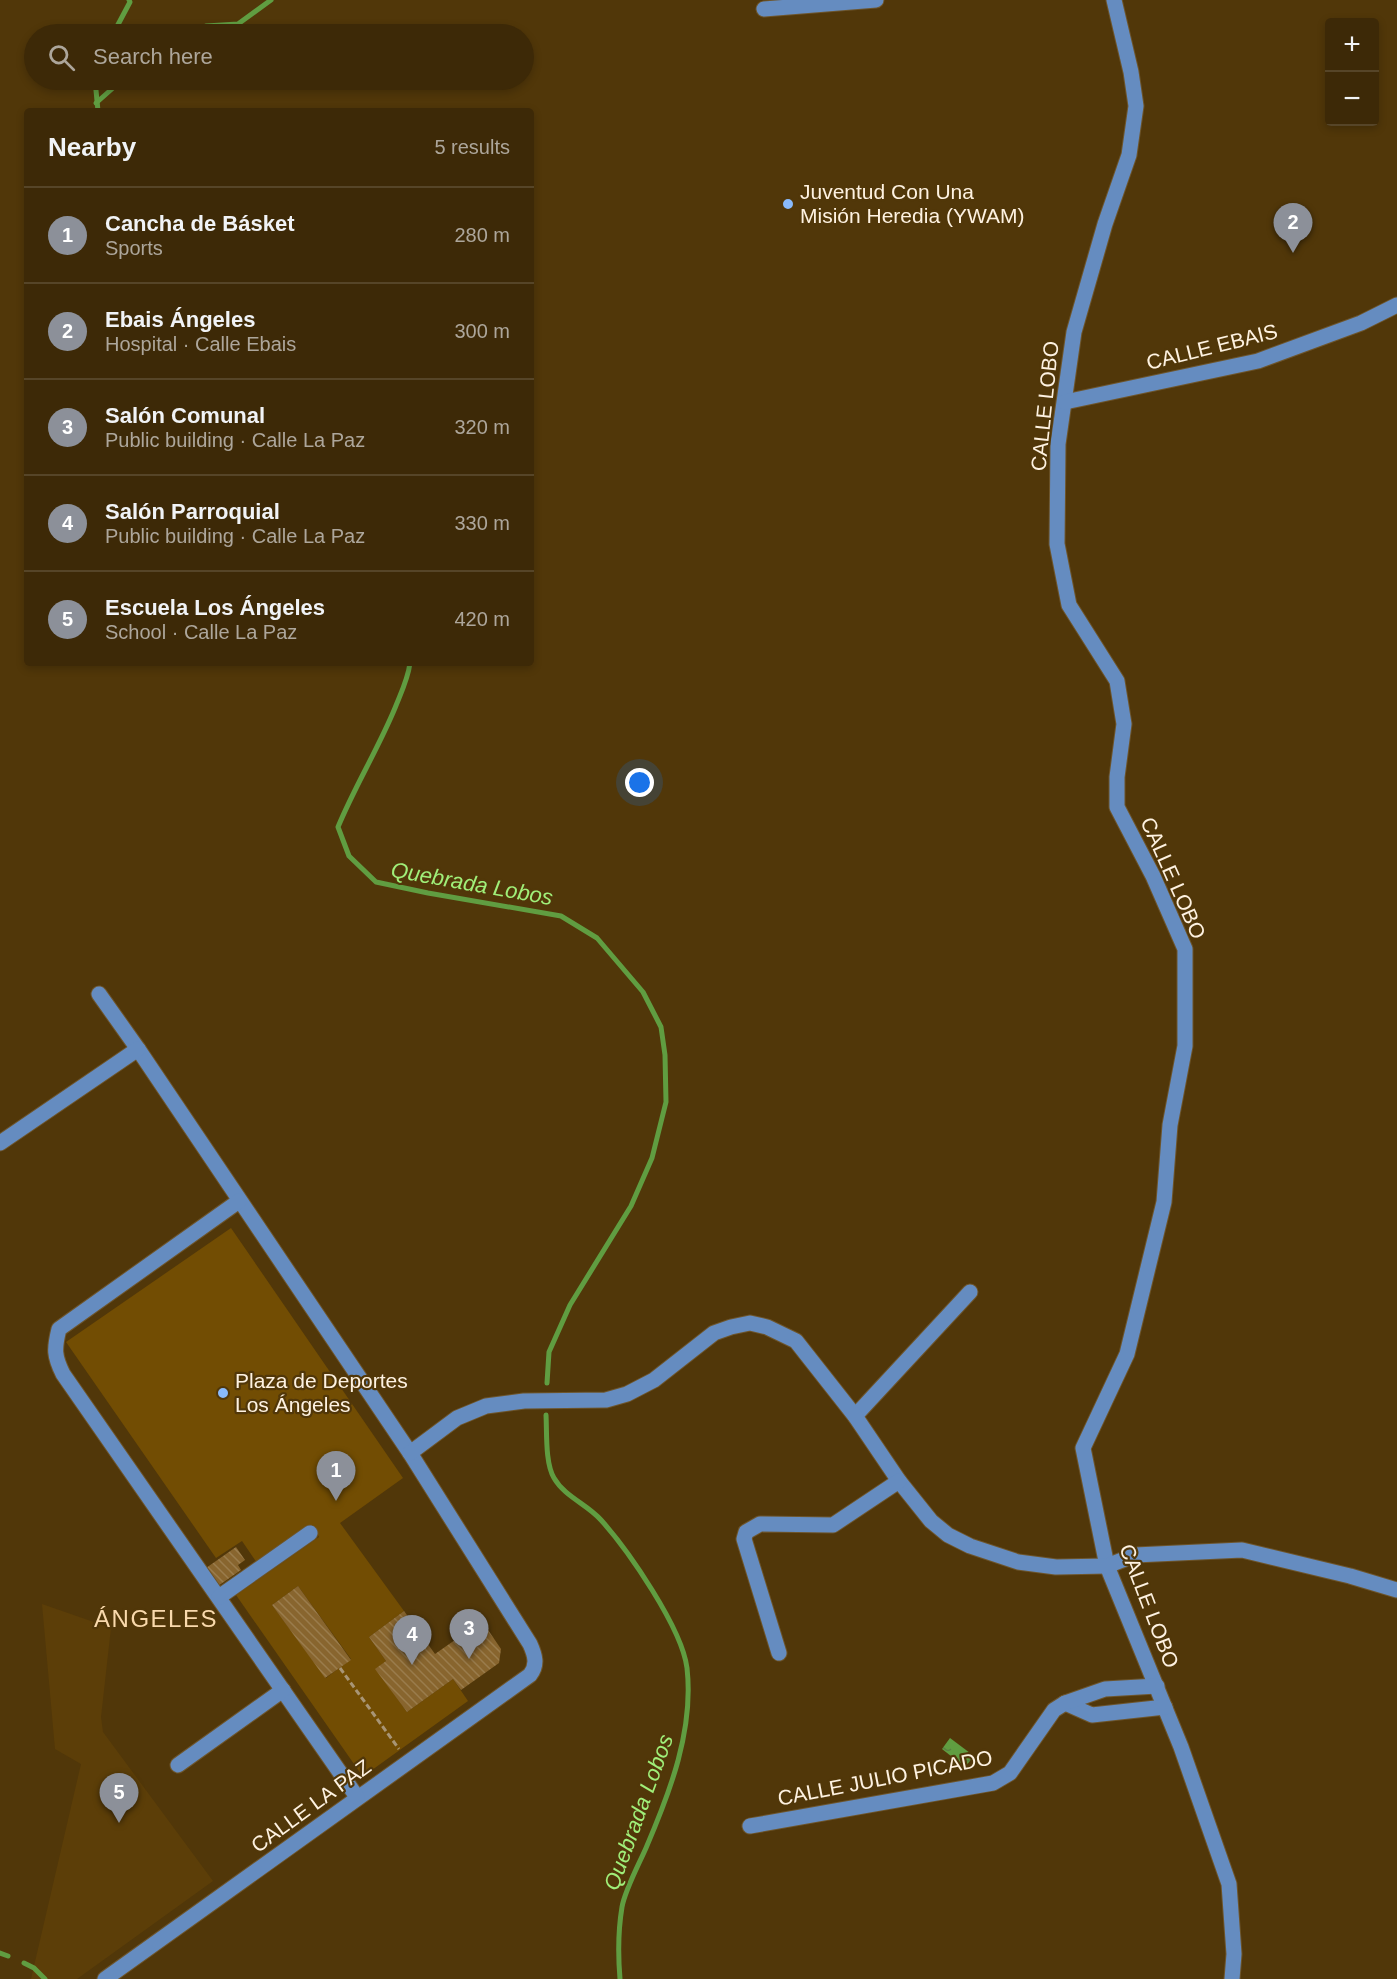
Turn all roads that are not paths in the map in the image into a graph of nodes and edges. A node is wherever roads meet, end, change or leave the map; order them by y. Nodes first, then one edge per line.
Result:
1 (876, 0) edge
2 (1114, 0) edge
3 (764, 9) dead end
4 (1397, 305) edge
5 (1065, 402) junction
6 (99, 994) dead end
7 (138, 1049) junction
8 (0, 1143) edge
9 (239, 1201) junction
10 (970, 1292) dead end
11 (855, 1416) junction
12 (410, 1453) junction
13 (899, 1481) junction
14 (310, 1533) dead end
15 (1107, 1566) junction
16 (1397, 1590) edge
17 (219, 1597) junction
18 (779, 1653) dead end
19 (1157, 1686) junction
20 (283, 1690) junction
21 (1065, 1703) junction
22 (1165, 1707) junction
23 (178, 1765) dead end
24 (357, 1797) junction
25 (750, 1826) dead end
26 (105, 1979) edge
27 (1232, 1979) edge

1 - 3 street
2 - 5 street, CALLE LOBO
4 - 5 street, CALLE EBAIS
5 - 15 street, CALLE LOBO
6 - 7 street
7 - 8 street
7 - 9 street
9 - 12 street
9 - 17 street
10 - 11 street
11 - 12 street
11 - 13 street
12 - 24 street, CALLE LA PAZ
13 - 15 street
13 - 18 street
14 - 17 street
15 - 16 street
15 - 19 street, CALLE LOBO
17 - 20 street
19 - 21 street, CALLE JULIO PICADO
19 - 22 street, CALLE LOBO
20 - 23 street
20 - 24 street
21 - 22 street
21 - 25 street, CALLE JULIO PICADO
22 - 27 street, CALLE LOBO
24 - 26 street, CALLE LA PAZ

